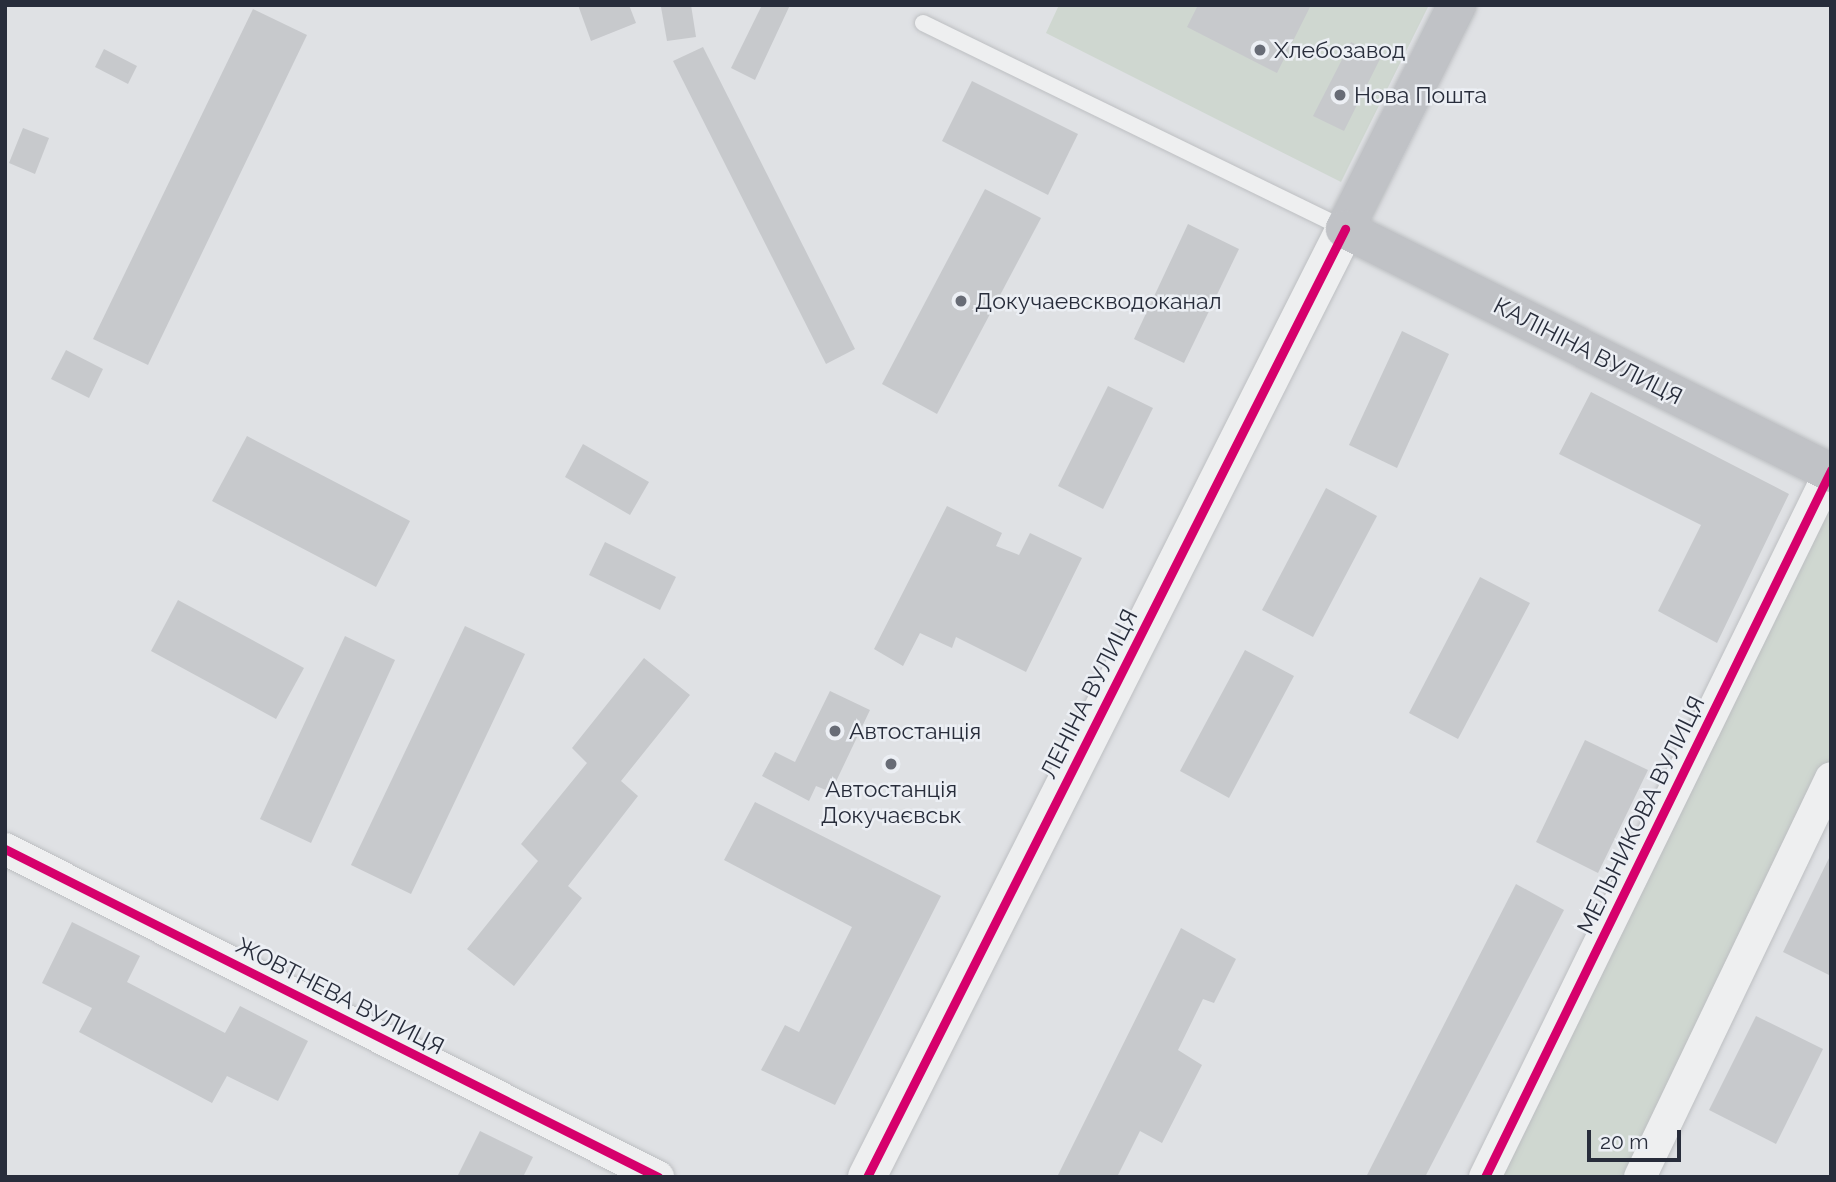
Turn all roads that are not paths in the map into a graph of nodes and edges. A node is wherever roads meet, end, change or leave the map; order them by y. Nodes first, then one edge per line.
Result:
1 (1457, 5) edge
2 (923, 23) dead end
3 (1345, 229) junction
4 (1830, 472) edge
5 (1831, 778) edge
6 (7, 855) edge
7 (657, 1177) edge
8 (867, 1177) edge
9 (1485, 1177) edge
10 (1640, 1177) edge

1 - 3 main road, ЛЕНІНА ВУЛИЦЯ
2 - 3 lane
3 - 4 main road, КАЛІНІНА ВУЛИЦЯ
3 - 8 street, ЛЕНІНА ВУЛИЦЯ
4 - 9 street, МЕЛЬНИКОВА ВУЛИЦЯ
5 - 10 street
6 - 7 street, ЖОВТНЕВА ВУЛИЦЯ

